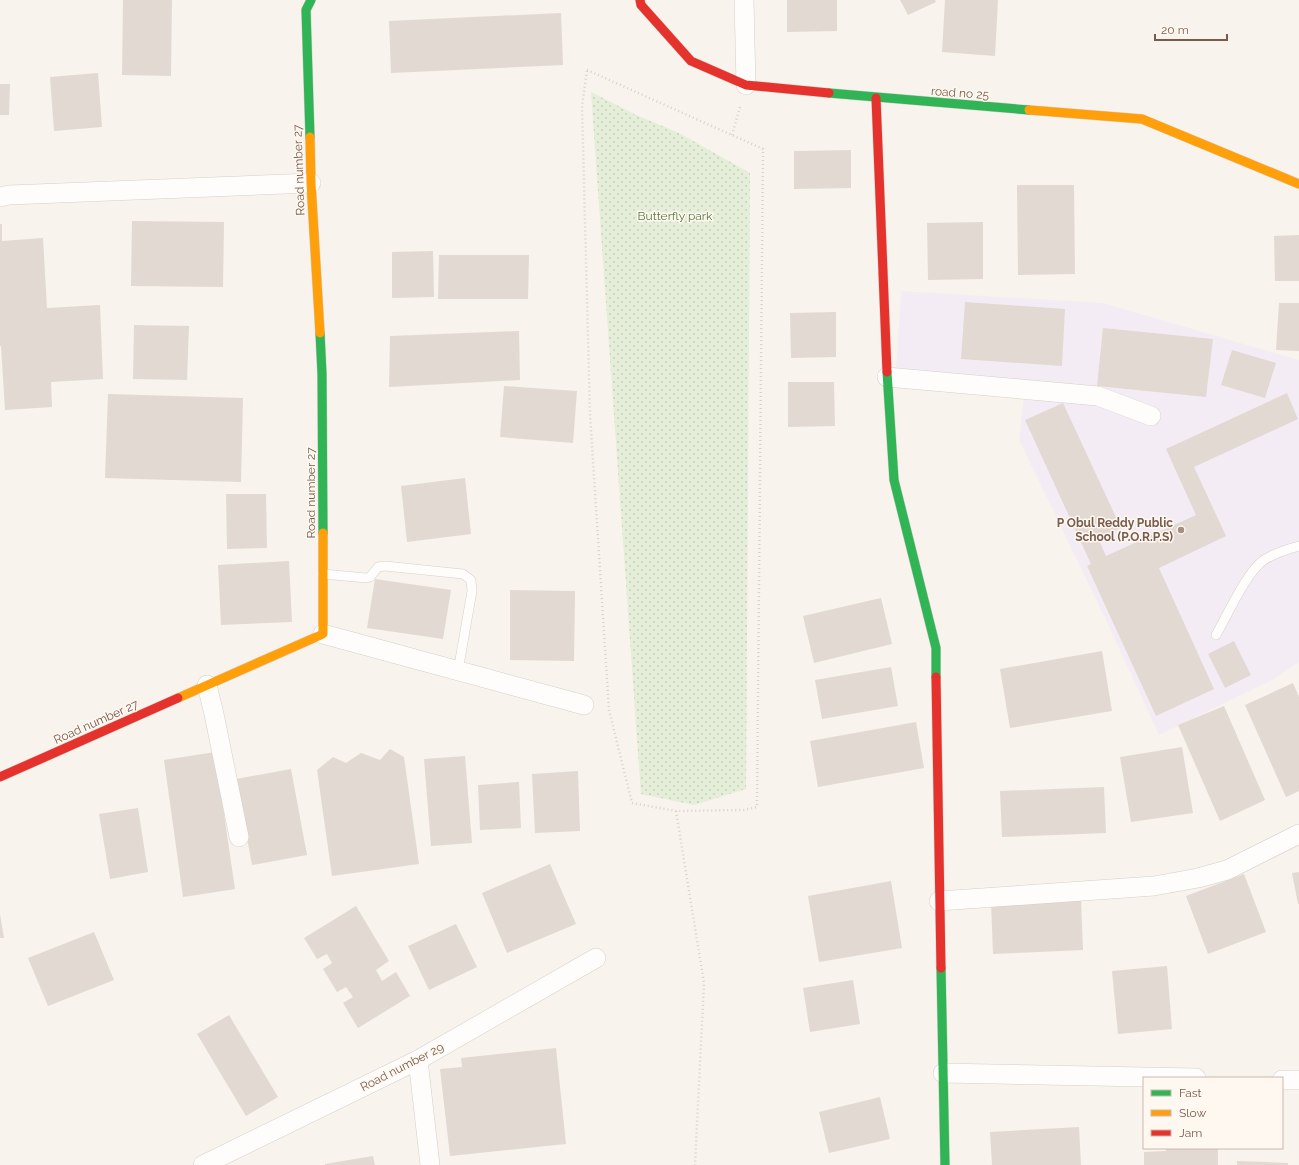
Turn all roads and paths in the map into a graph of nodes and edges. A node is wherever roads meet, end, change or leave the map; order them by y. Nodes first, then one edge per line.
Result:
1 (311, 0) edge
2 (640, 0) edge
3 (744, 0) edge
4 (744, 92) junction
5 (876, 98) junction
6 (732, 135) junction
7 (311, 183) junction
8 (1299, 184) edge
9 (0, 197) edge
10 (887, 377) junction
11 (1151, 416) dead end
12 (1299, 546) edge
13 (322, 574) junction
14 (323, 634) junction
15 (1216, 635) dead end
16 (458, 671) junction
17 (207, 685) junction
18 (584, 705) dead end
19 (0, 777) edge
20 (676, 811) junction
21 (1299, 834) edge
22 (239, 838) dead end
23 (939, 901) junction
24 (596, 958) dead end
25 (418, 1060) junction
26 (943, 1073) junction
27 (1145, 1077) edge
28 (1283, 1080) edge
29 (1299, 1080) edge
30 (202, 1165) edge
31 (430, 1165) edge
32 (695, 1165) edge
33 (945, 1165) edge

1 - 7 street, Road number 27
2 - 4 street, road no 25
3 - 4 street
4 - 5 street, road no 25
4 - 6 path
5 - 8 street, road no 25
5 - 10 street
6 - 20 path
6 - 20 path
7 - 9 street
7 - 13 street, Road number 27
10 - 11 street
10 - 23 street
12 - 15 lane
13 - 14 street, Road number 27
13 - 16 lane
14 - 16 street
14 - 17 street, Road number 27
16 - 18 street
17 - 19 street, Road number 27
17 - 22 street
20 - 32 path
21 - 23 street
23 - 26 street
24 - 25 street, Road number 29
25 - 30 street, Road number 29
25 - 31 street
26 - 27 street
26 - 33 street
28 - 29 street

